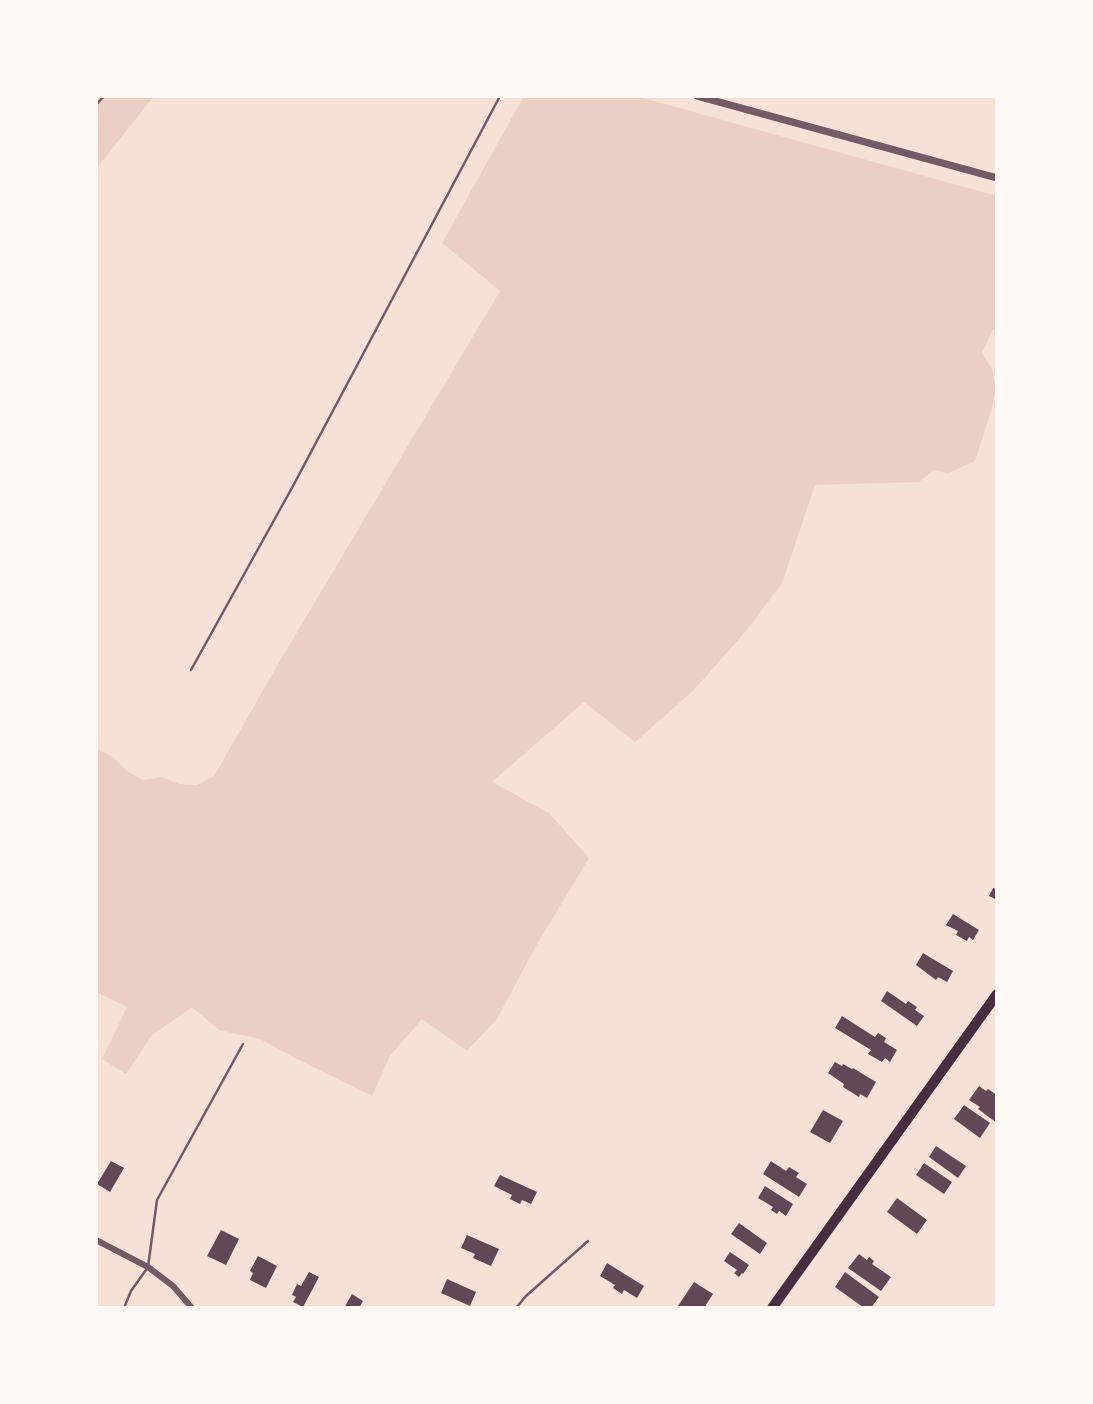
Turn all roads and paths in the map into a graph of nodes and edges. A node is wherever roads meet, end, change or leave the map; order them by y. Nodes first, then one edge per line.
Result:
1 (104, 96) edge
2 (500, 96) edge
3 (697, 96) edge
4 (96, 105) edge
5 (997, 178) edge
6 (191, 670) dead end
7 (997, 994) edge
8 (243, 1044) dead end
9 (96, 1240) edge
10 (588, 1241) dead end
11 (148, 1268) junction
12 (124, 1308) edge
13 (192, 1308) edge
14 (516, 1308) edge
15 (772, 1308) edge

1 - 4 lane
2 - 6 lane
3 - 5 street
7 - 15 main road
8 - 11 lane
9 - 11 street
10 - 14 lane
11 - 12 lane
11 - 13 street

